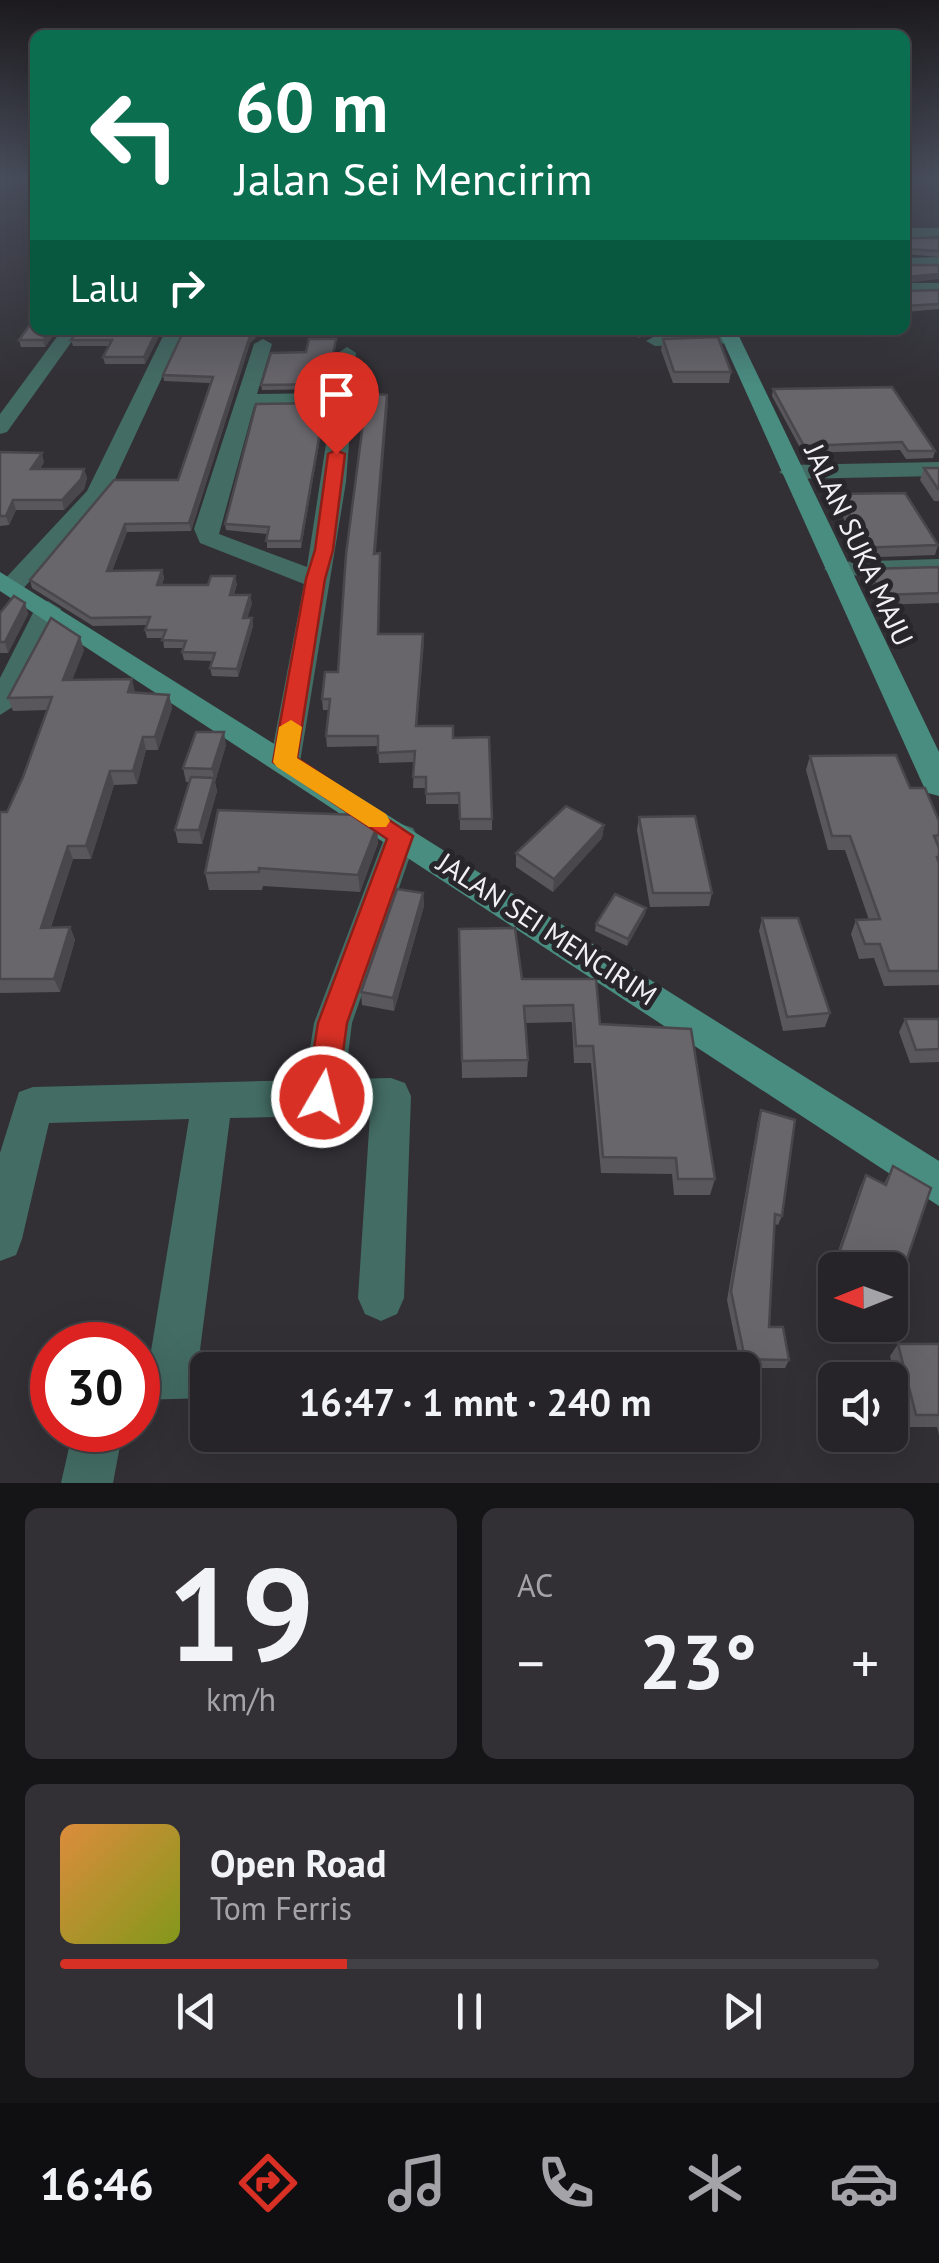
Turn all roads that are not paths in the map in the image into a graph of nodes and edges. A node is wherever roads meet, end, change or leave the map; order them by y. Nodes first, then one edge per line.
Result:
1 (910, 262) edge
2 (939, 262) edge
3 (910, 288) edge
4 (939, 288) edge
5 (66, 335) edge
6 (174, 335) edge
7 (729, 335) edge
8 (655, 341) dead end
9 (263, 344) dead end
10 (347, 353) dead end
11 (340, 398) junction
12 (248, 400) junction
13 (0, 428) edge
14 (939, 469) edge
15 (790, 472) junction
16 (939, 566) edge
17 (836, 569) junction
18 (315, 579) junction
19 (5, 584) edge
20 (48, 609) junction
21 (0, 706) edge
22 (285, 762) junction
23 (939, 786) edge
24 (401, 836) junction
25 (322, 1097) junction
26 (212, 1100) junction
27 (939, 1185) edge
28 (0, 1240) edge
29 (381, 1298) dead end
30 (172, 1375) edge
31 (93, 1452) edge
32 (87, 1483) edge

1 - 2 street
3 - 4 street
5 - 13 street
6 - 19 street
7 - 8 street
7 - 15 street, JALAN SUKA MAJU
9 - 12 street
10 - 11 street
11 - 12 street
11 - 18 street
12 - 18 street
14 - 15 street
15 - 17 street, JALAN SUKA MAJU
16 - 17 street
17 - 23 street, JALAN SUKA MAJU
18 - 22 street
19 - 20 street, JALAN SEI MENCIRIM
20 - 21 street
20 - 22 street, JALAN SEI MENCIRIM
22 - 24 street, JALAN SEI MENCIRIM
24 - 25 street
24 - 27 street, JALAN SEI MENCIRIM
25 - 26 street
25 - 29 street
26 - 28 street
26 - 30 street
31 - 32 street

